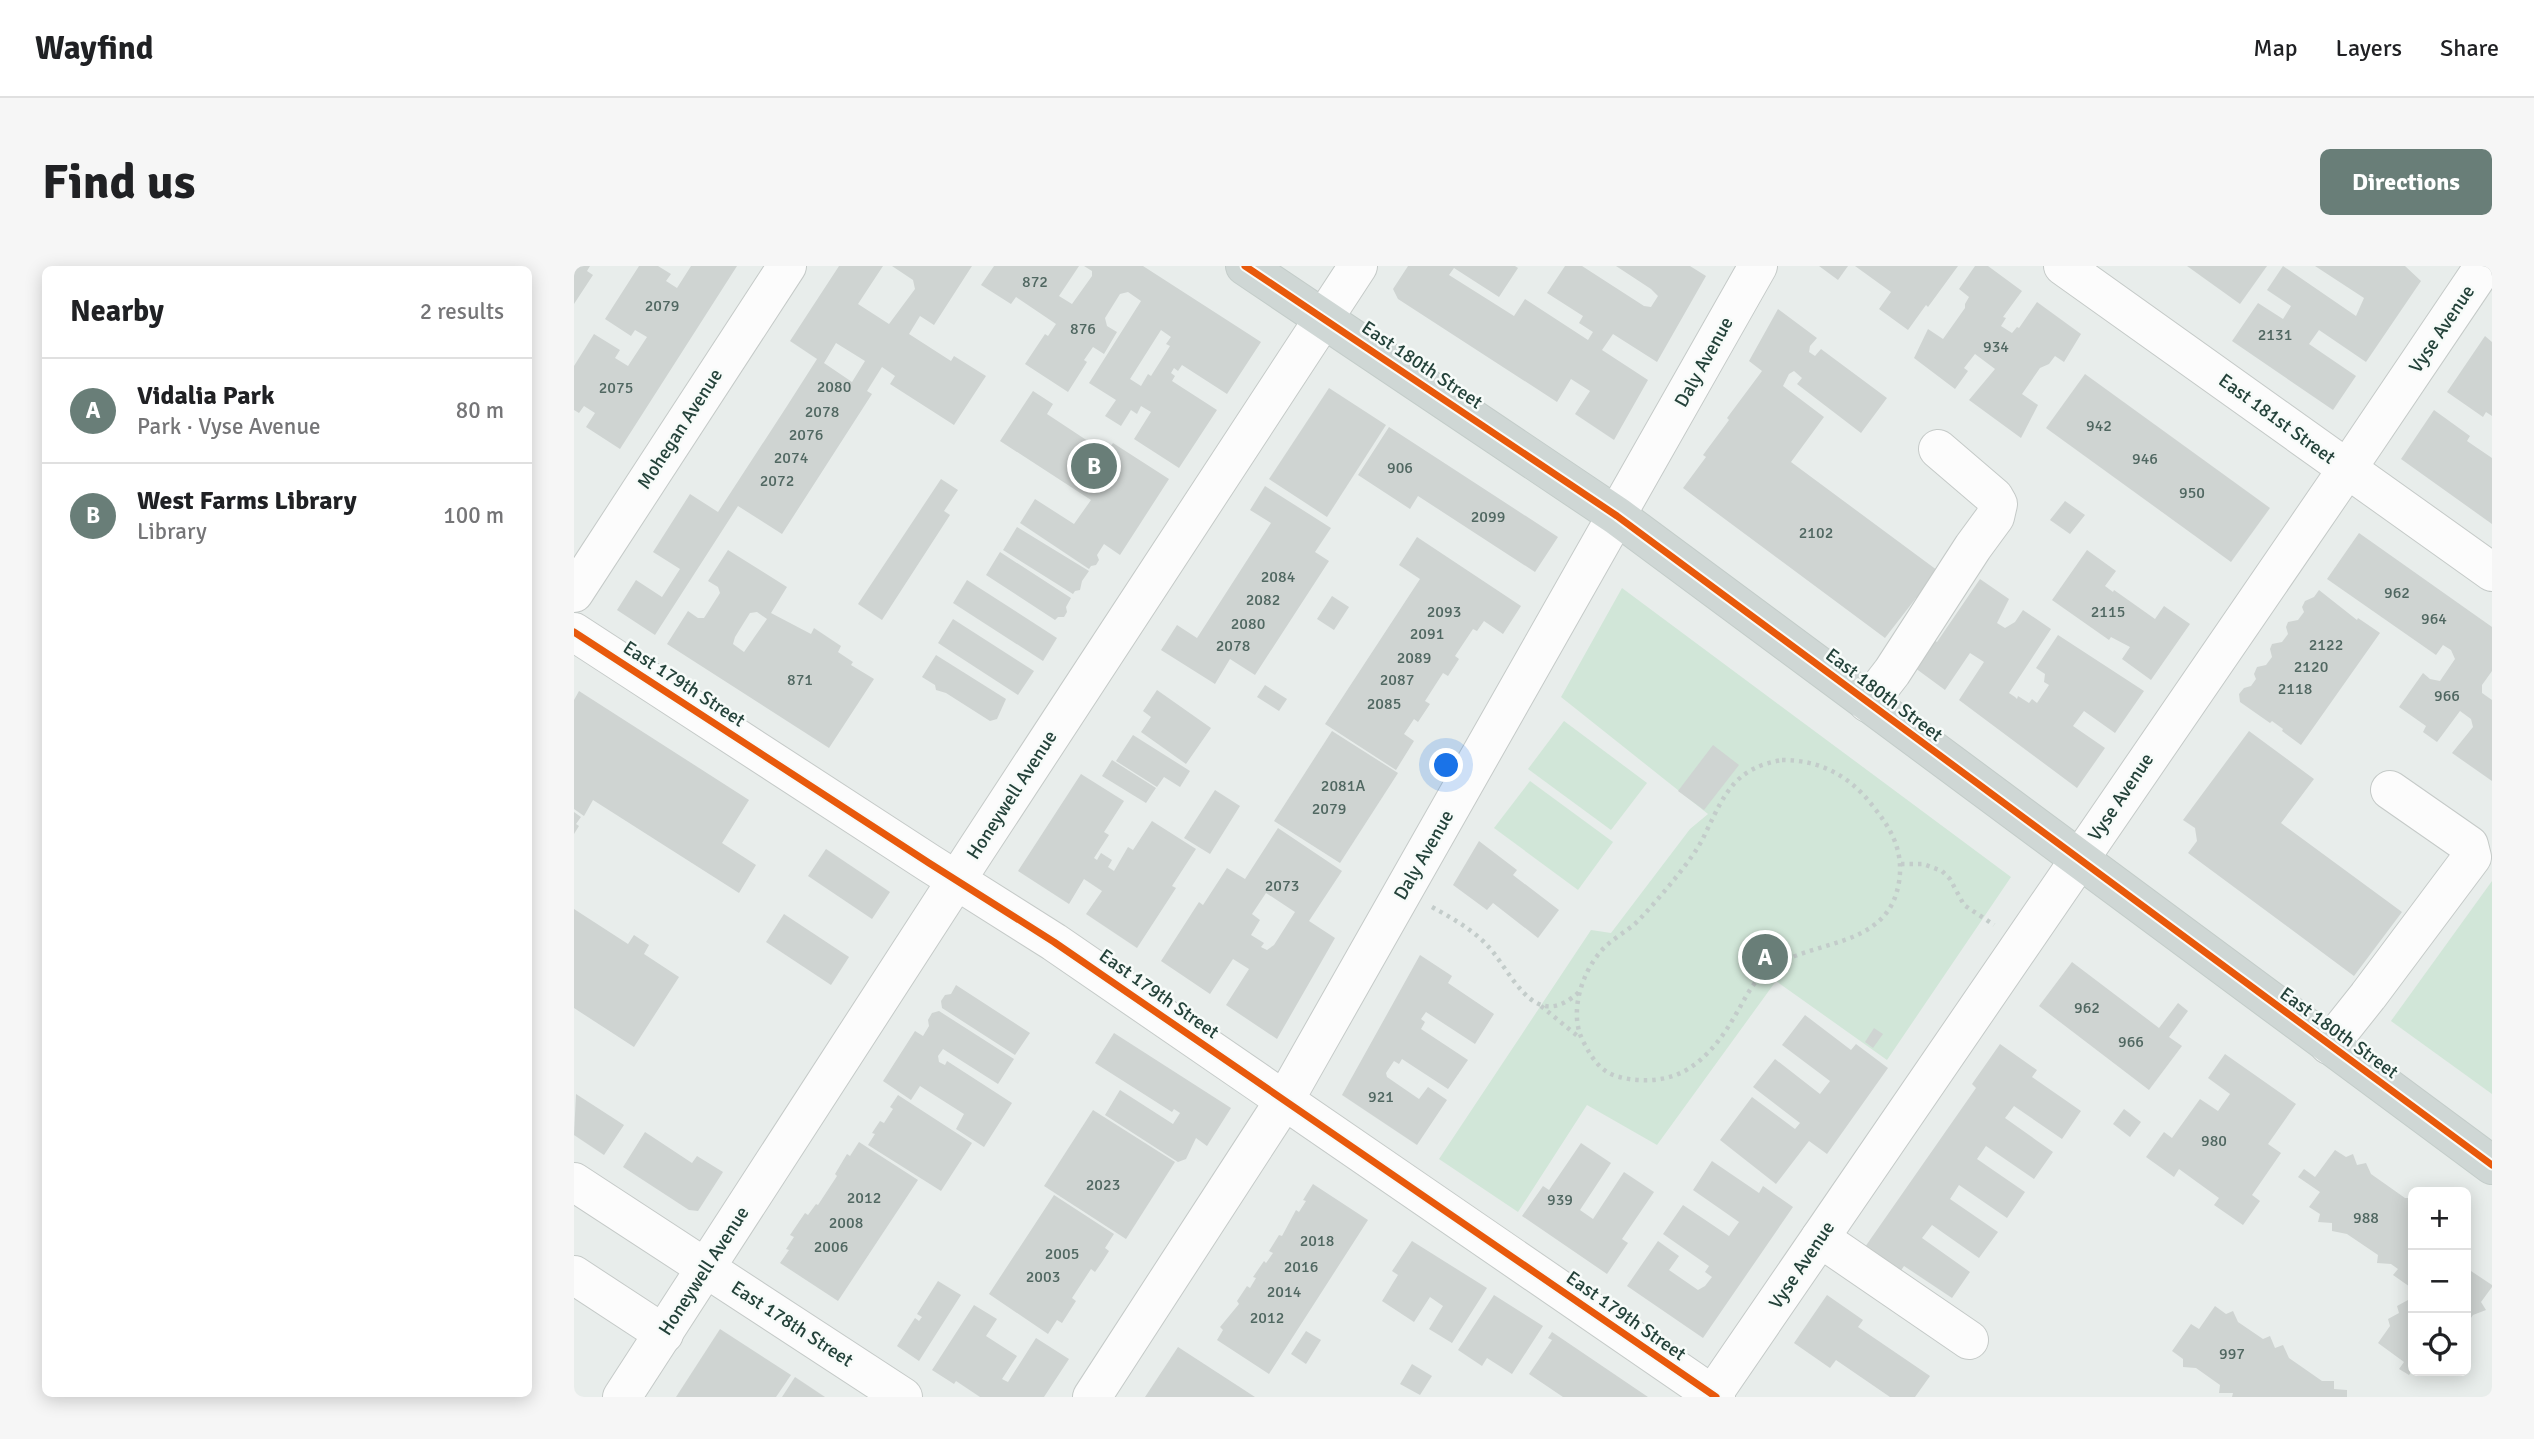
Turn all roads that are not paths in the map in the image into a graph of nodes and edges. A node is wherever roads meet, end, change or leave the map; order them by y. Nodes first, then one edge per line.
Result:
1 (787, 266) edge
2 (1245, 266) edge
3 (1359, 266) edge
4 (1758, 266) edge
5 (2063, 266) edge
6 (2484, 266) edge
7 (1325, 318) junction
8 (1938, 449) dead end
9 (2347, 469) junction
10 (1617, 516) junction
11 (2492, 572) edge
12 (574, 593) edge
13 (574, 632) edge
14 (1868, 703) junction
15 (2390, 790) dead end
16 (2079, 859) junction
17 (956, 880) junction
18 (2329, 1045) junction
19 (1284, 1101) junction
20 (2492, 1165) edge
21 (574, 1182) edge
22 (1820, 1238) junction
23 (707, 1268) junction
24 (574, 1275) edge
25 (664, 1334) junction
26 (1969, 1340) dead end
27 (1713, 1396) edge
28 (622, 1397) edge
29 (903, 1397) edge
30 (1092, 1397) edge

1 - 12 street, Mohegan Avenue
2 - 7 main road, East 180th Street
3 - 7 street, Honeywell Avenue
4 - 10 street, Daly Avenue
5 - 9 street, East 181st Street
6 - 9 street, Vyse Avenue
7 - 10 main road, East 180th Street
7 - 17 street, Honeywell Avenue
8 - 14 street
9 - 11 street, East 181st Street
9 - 16 street, Vyse Avenue
10 - 14 main road, East 180th Street
10 - 19 street, Daly Avenue
13 - 17 street, East 179th Street
14 - 16 main road, East 180th Street
15 - 18 street
16 - 18 main road, East 180th Street
16 - 22 street, Vyse Avenue
17 - 19 street, East 179th Street
17 - 23 street, Honeywell Avenue
18 - 20 main road, East 180th Street
19 - 27 street, East 179th Street
19 - 30 street, Daly Avenue
21 - 23 street, East 178th Street
22 - 26 street
22 - 27 street, Vyse Avenue
23 - 25 street, Honeywell Avenue
23 - 29 street, East 178th Street
24 - 25 street
25 - 28 street, Honeywell Avenue

